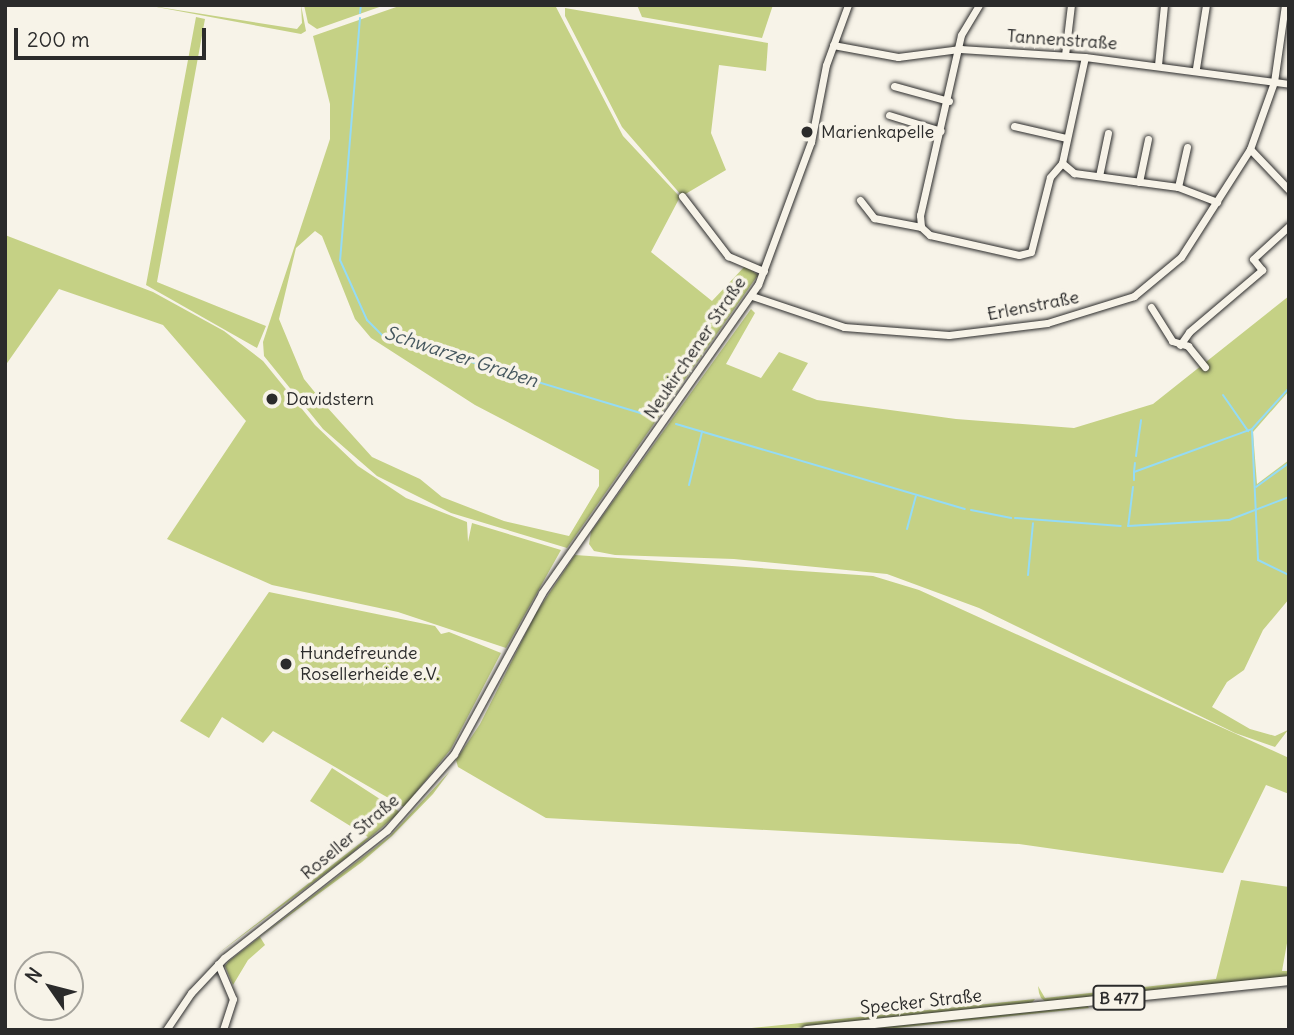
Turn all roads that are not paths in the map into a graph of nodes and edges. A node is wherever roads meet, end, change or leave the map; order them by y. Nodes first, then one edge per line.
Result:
1 (848, 5) edge
2 (979, 5) edge
3 (1071, 5) edge
4 (1164, 5) edge
5 (1206, 5) edge
6 (1285, 5) edge
7 (833, 45) junction
8 (960, 49) junction
9 (1065, 55) junction
10 (1086, 57) junction
11 (1158, 65) junction
12 (1196, 68) junction
13 (1274, 82) junction
14 (1289, 84) edge
15 (894, 86) dead end
16 (949, 101) junction
17 (889, 115) dead end
18 (1014, 126) dead end
19 (942, 131) junction
20 (1108, 133) dead end
21 (1066, 138) junction
22 (1148, 139) dead end
23 (1187, 147) dead end
24 (1250, 149) junction
25 (1062, 163) junction
26 (1099, 176) junction
27 (1139, 182) junction
28 (1178, 187) junction
29 (1289, 190) edge
30 (682, 196) dead end
31 (860, 200) dead end
32 (1217, 202) junction
33 (920, 225) junction
34 (1289, 226) edge
35 (764, 271) junction
36 (752, 296) junction
37 (1151, 307) dead end
38 (1180, 345) junction
39 (1205, 367) dead end
40 (537, 601) joint
41 (218, 964) junction
42 (1289, 980) edge
43 (166, 1030) edge
44 (223, 1030) edge
45 (806, 1030) edge

1 - 7 street, Neukirchener Straße
2 - 8 street
3 - 9 street
4 - 11 street
5 - 12 street
6 - 13 street, Erlenstraße
7 - 8 street, Tannenstraße
7 - 35 street, Neukirchener Straße
8 - 9 street, Tannenstraße
8 - 16 street
9 - 10 street, Tannenstraße
10 - 11 street, Tannenstraße
10 - 21 street
11 - 12 street, Tannenstraße
12 - 13 street, Tannenstraße
13 - 14 street, Tannenstraße
13 - 24 street, Erlenstraße
15 - 16 street
16 - 19 street
17 - 19 street
18 - 21 street
19 - 33 street
20 - 26 street
21 - 25 street
22 - 27 street
23 - 28 street
24 - 29 street
24 - 32 street, Erlenstraße
25 - 26 street
25 - 33 street
26 - 27 street
27 - 28 street
28 - 32 street
30 - 35 street
31 - 33 street
32 - 36 street, Erlenstraße
34 - 38 street
35 - 36 street, Neukirchener Straße
36 - 40 street, Neukirchener Straße
37 - 38 street
38 - 39 street
40 - 41 street, Roseller Straße
41 - 43 street, Roseller Straße
41 - 44 street
42 - 45 main road, Specker Straße / B 477

